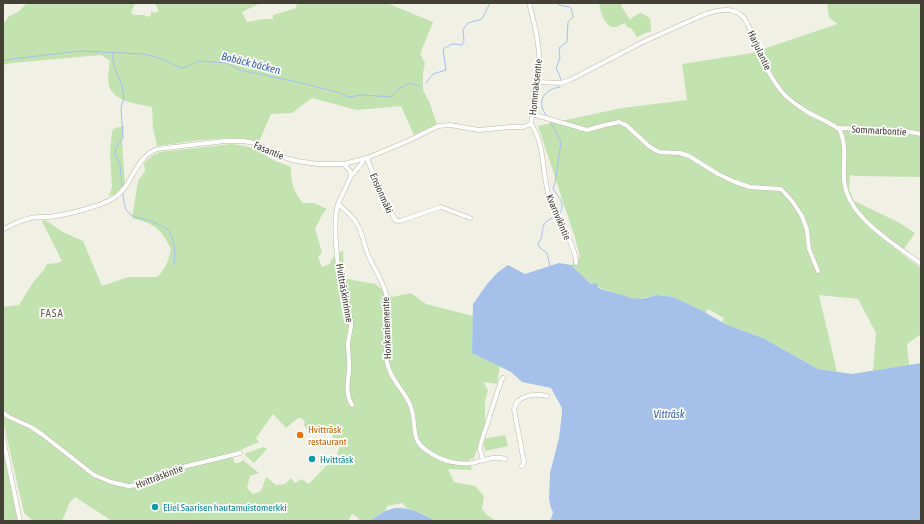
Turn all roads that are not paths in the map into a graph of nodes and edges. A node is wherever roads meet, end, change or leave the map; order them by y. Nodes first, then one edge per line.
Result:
1 (529, 3) edge
2 (537, 82) junction
3 (532, 114) junction
4 (531, 124) junction
5 (838, 128) junction
6 (921, 134) edge
7 (365, 158) junction
8 (344, 164) junction
9 (351, 176) junction
10 (338, 204) junction
11 (470, 218) dead end
12 (3, 229) edge
13 (576, 263) dead end
14 (921, 264) edge
15 (818, 271) dead end
16 (504, 378) dead end
17 (547, 396) dead end
18 (352, 405) dead end
19 (3, 412) edge
20 (3, 438) edge
21 (240, 453) dead end
22 (505, 459) dead end
23 (483, 460) junction
24 (522, 466) dead end
25 (20, 521) edge

1 - 2 street, Hommaksentie
2 - 3 street, Hommaksentie
2 - 5 street, Harjulantie
3 - 4 street, Hommaksentie
3 - 15 street
4 - 7 street, Fasantie
4 - 13 street, Kvarnvikintie
5 - 6 street, Sommarbontie
5 - 14 street
7 - 8 street, Fasantie
7 - 9 street
7 - 11 street, Ensionmäki
8 - 9 street
8 - 12 street, Fasantie
9 - 10 street
10 - 18 street, Hvitträskinrinne
10 - 23 street, Honkaniementie
16 - 23 street
17 - 24 street
19 - 21 street, Hvitträskintie
20 - 25 street
22 - 23 street, Honkaniementie

